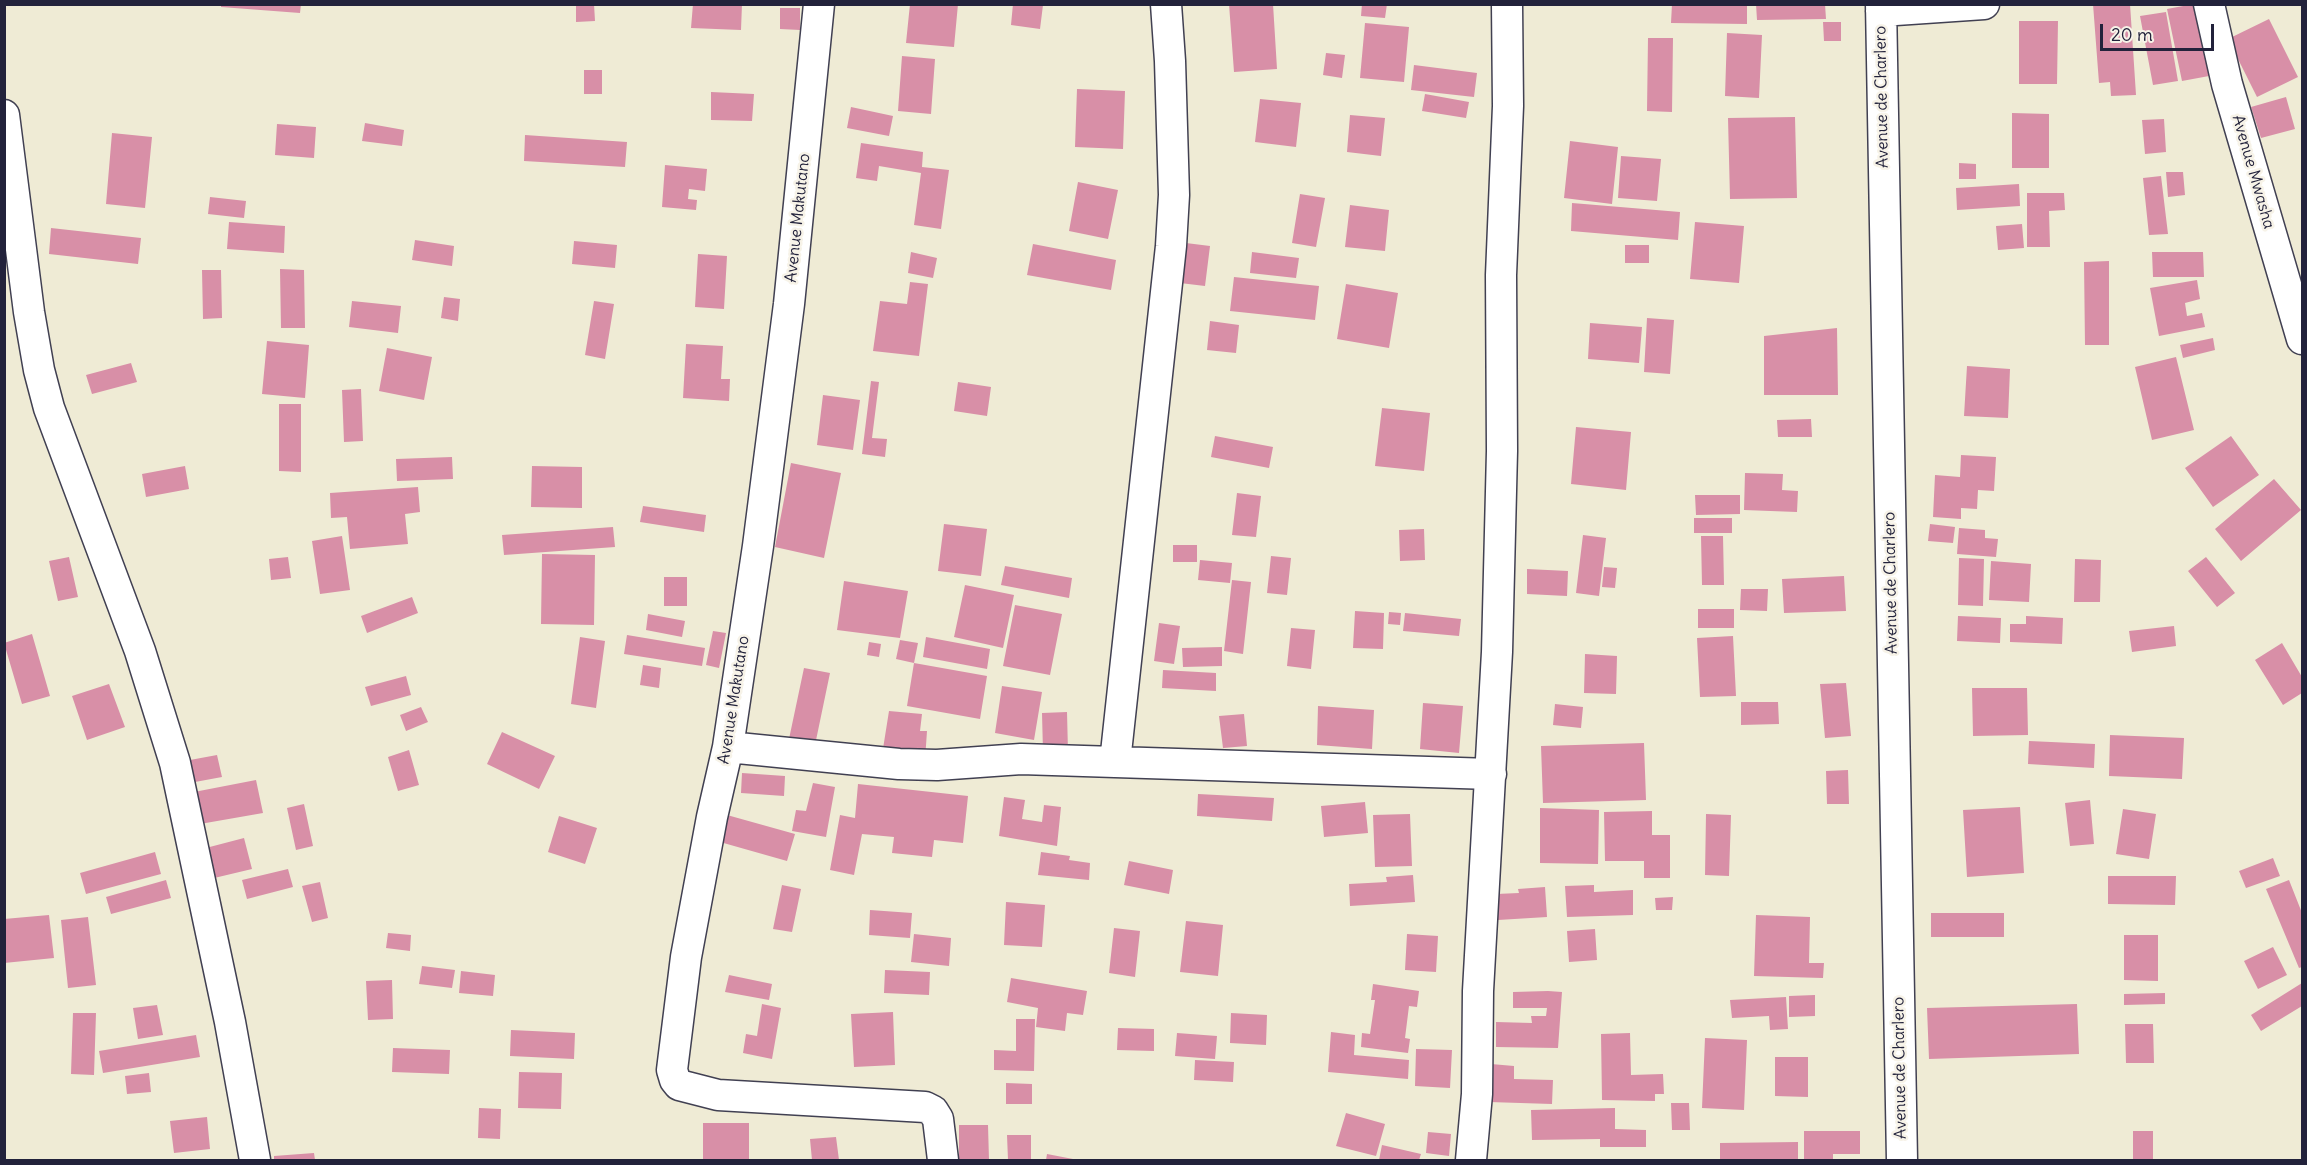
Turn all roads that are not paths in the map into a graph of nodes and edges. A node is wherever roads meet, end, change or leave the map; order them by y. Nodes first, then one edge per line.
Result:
1 (819, 4) edge
2 (1166, 4) edge
3 (1507, 4) edge
4 (1984, 4) edge
5 (2209, 4) edge
6 (1881, 8) edge
7 (4, 115) edge
8 (2302, 339) edge
9 (728, 747) junction
10 (1114, 762) junction
11 (1491, 774) junction
12 (255, 1161) edge
13 (943, 1161) edge
14 (1471, 1161) edge
15 (1902, 1161) edge

1 - 9 street, Avenue Makutano
2 - 10 street
3 - 11 street
4 - 6 street
5 - 8 street, Avenue Mwasha
6 - 15 street, Avenue de Charlero
7 - 12 street
9 - 10 street
9 - 13 street, Avenue Makutano
10 - 11 street
11 - 14 street

